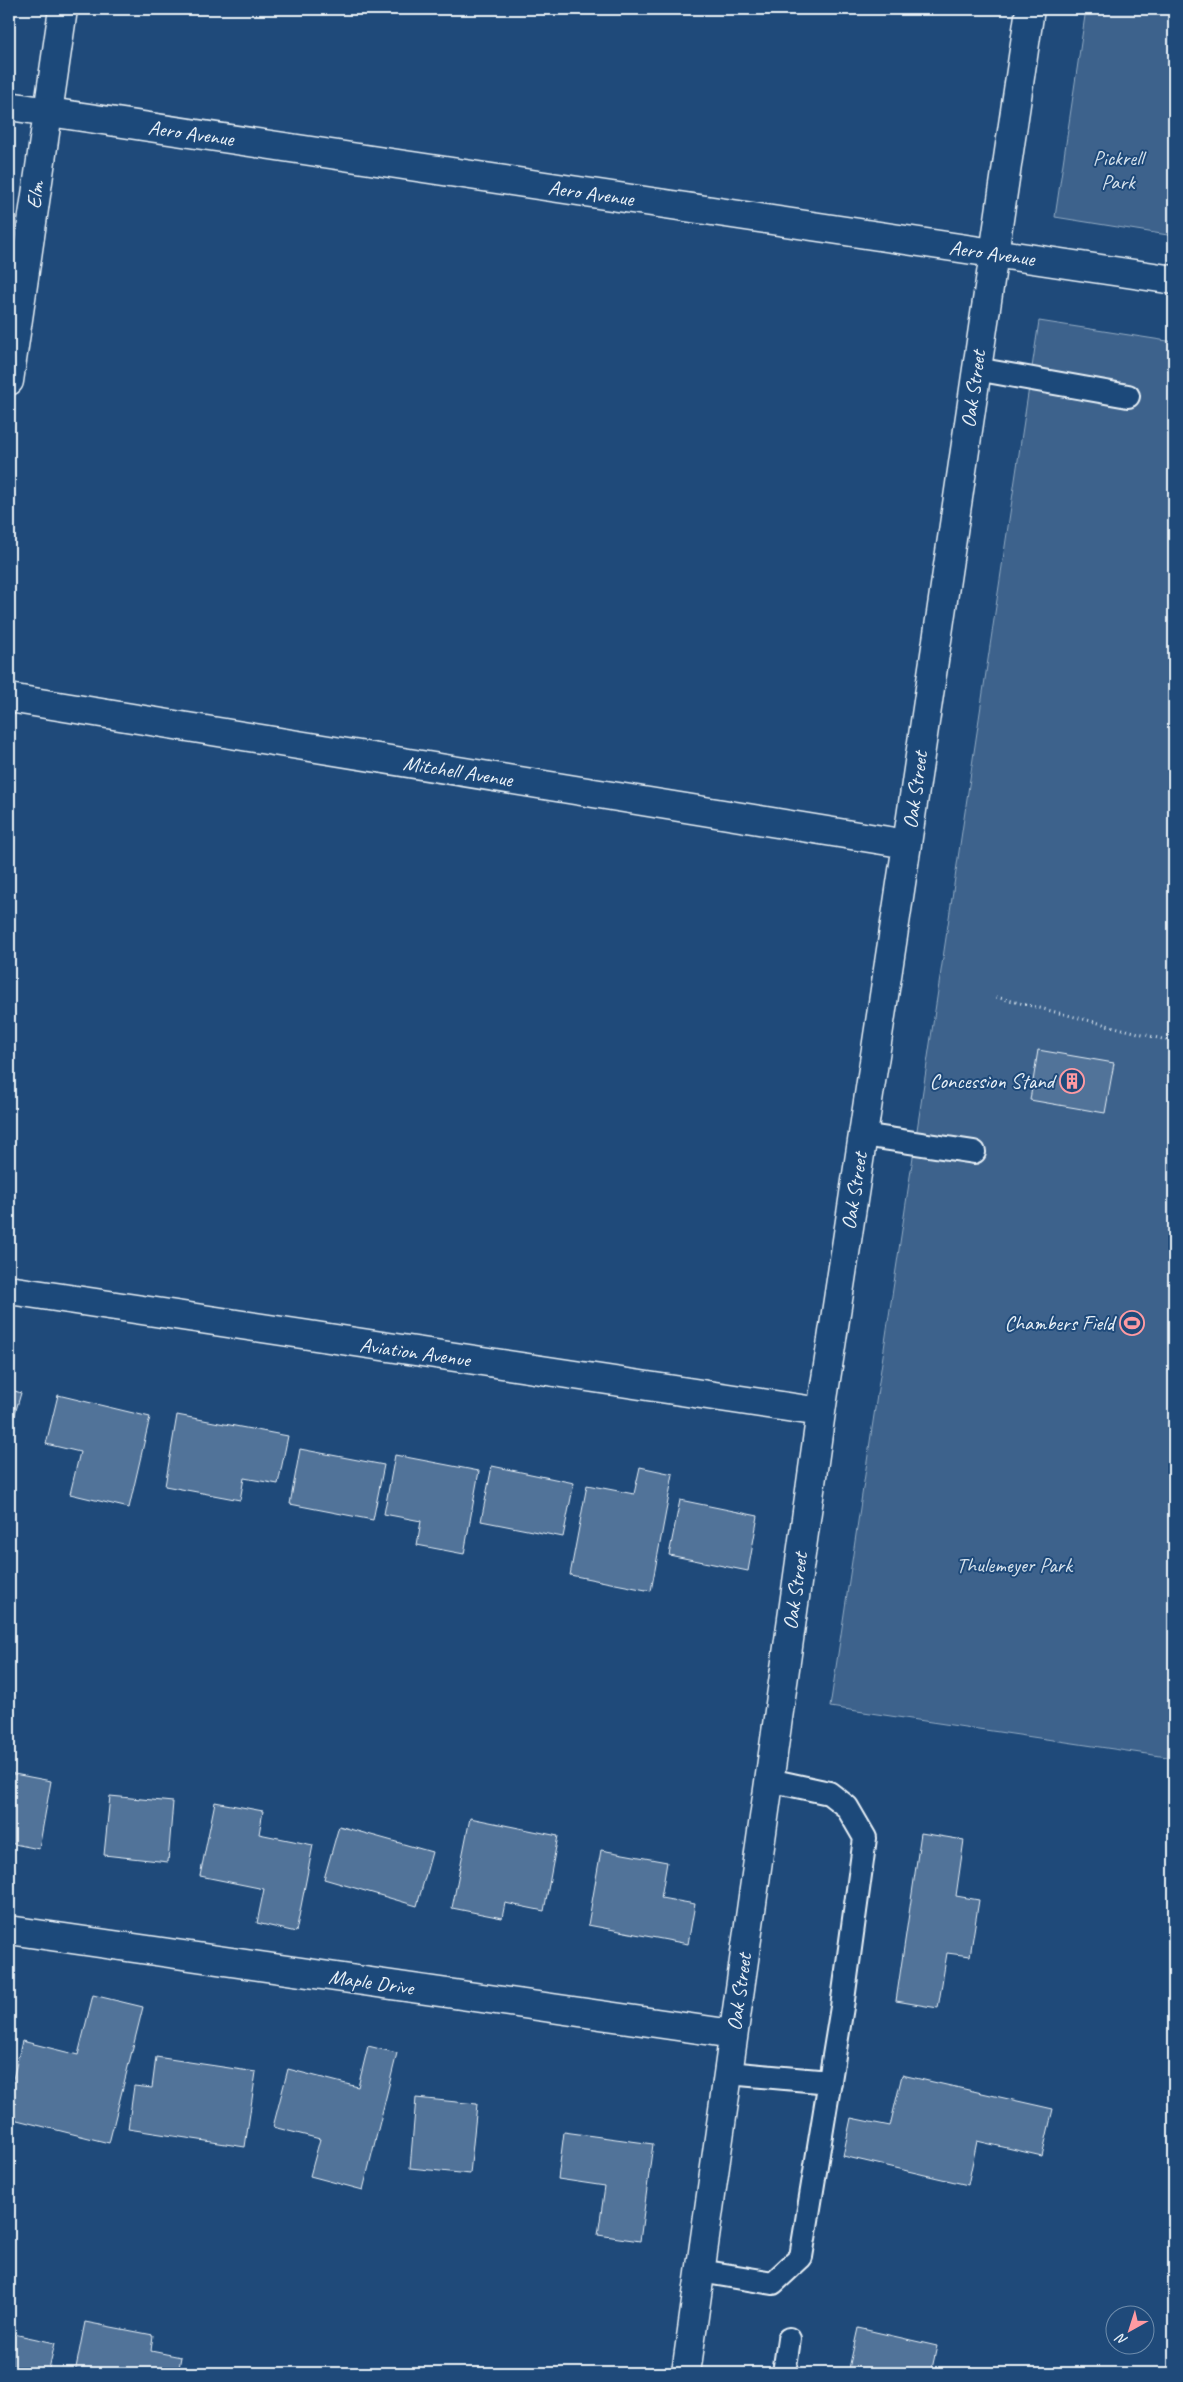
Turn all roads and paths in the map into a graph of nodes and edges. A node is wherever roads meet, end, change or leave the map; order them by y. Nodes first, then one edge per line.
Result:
1 (62, 9) edge
2 (1030, 9) edge
3 (9, 106) edge
4 (47, 112) junction
5 (993, 253) junction
6 (1174, 280) edge
7 (976, 369) junction
8 (9, 381) edge
9 (1128, 396) dead end
10 (9, 698) edge
11 (907, 844) junction
12 (996, 997) dead end
13 (1174, 1042) edge
14 (863, 1135) junction
15 (974, 1152) dead end
16 (9, 1290) edge
17 (820, 1412) junction
18 (769, 1780) junction
19 (9, 1930) edge
20 (733, 2034) junction
21 (728, 2073) junction
22 (830, 2082) junction
23 (700, 2271) junction
24 (789, 2339) dead end
25 (686, 2373) edge
26 (784, 2373) edge

1 - 4 street, Elm
2 - 5 street, Oak Street
3 - 4 street, Aero Avenue
4 - 5 street, Aero Avenue
4 - 8 street, Elm
5 - 6 street, Aero Avenue
5 - 7 street, Oak Street
7 - 9 lane
7 - 11 street, Oak Street
10 - 11 street, Mitchell Avenue
11 - 14 street, Oak Street
12 - 13 path
14 - 15 lane
14 - 17 street, Oak Street
16 - 17 street, Aviation Avenue
17 - 18 street, Oak Street
18 - 20 street, Oak Street
18 - 22 lane
19 - 20 street, Maple Drive
20 - 21 street, Oak Street
21 - 22 lane
21 - 23 street, Oak Street
22 - 23 lane
23 - 25 street, Oak Street
24 - 26 lane

